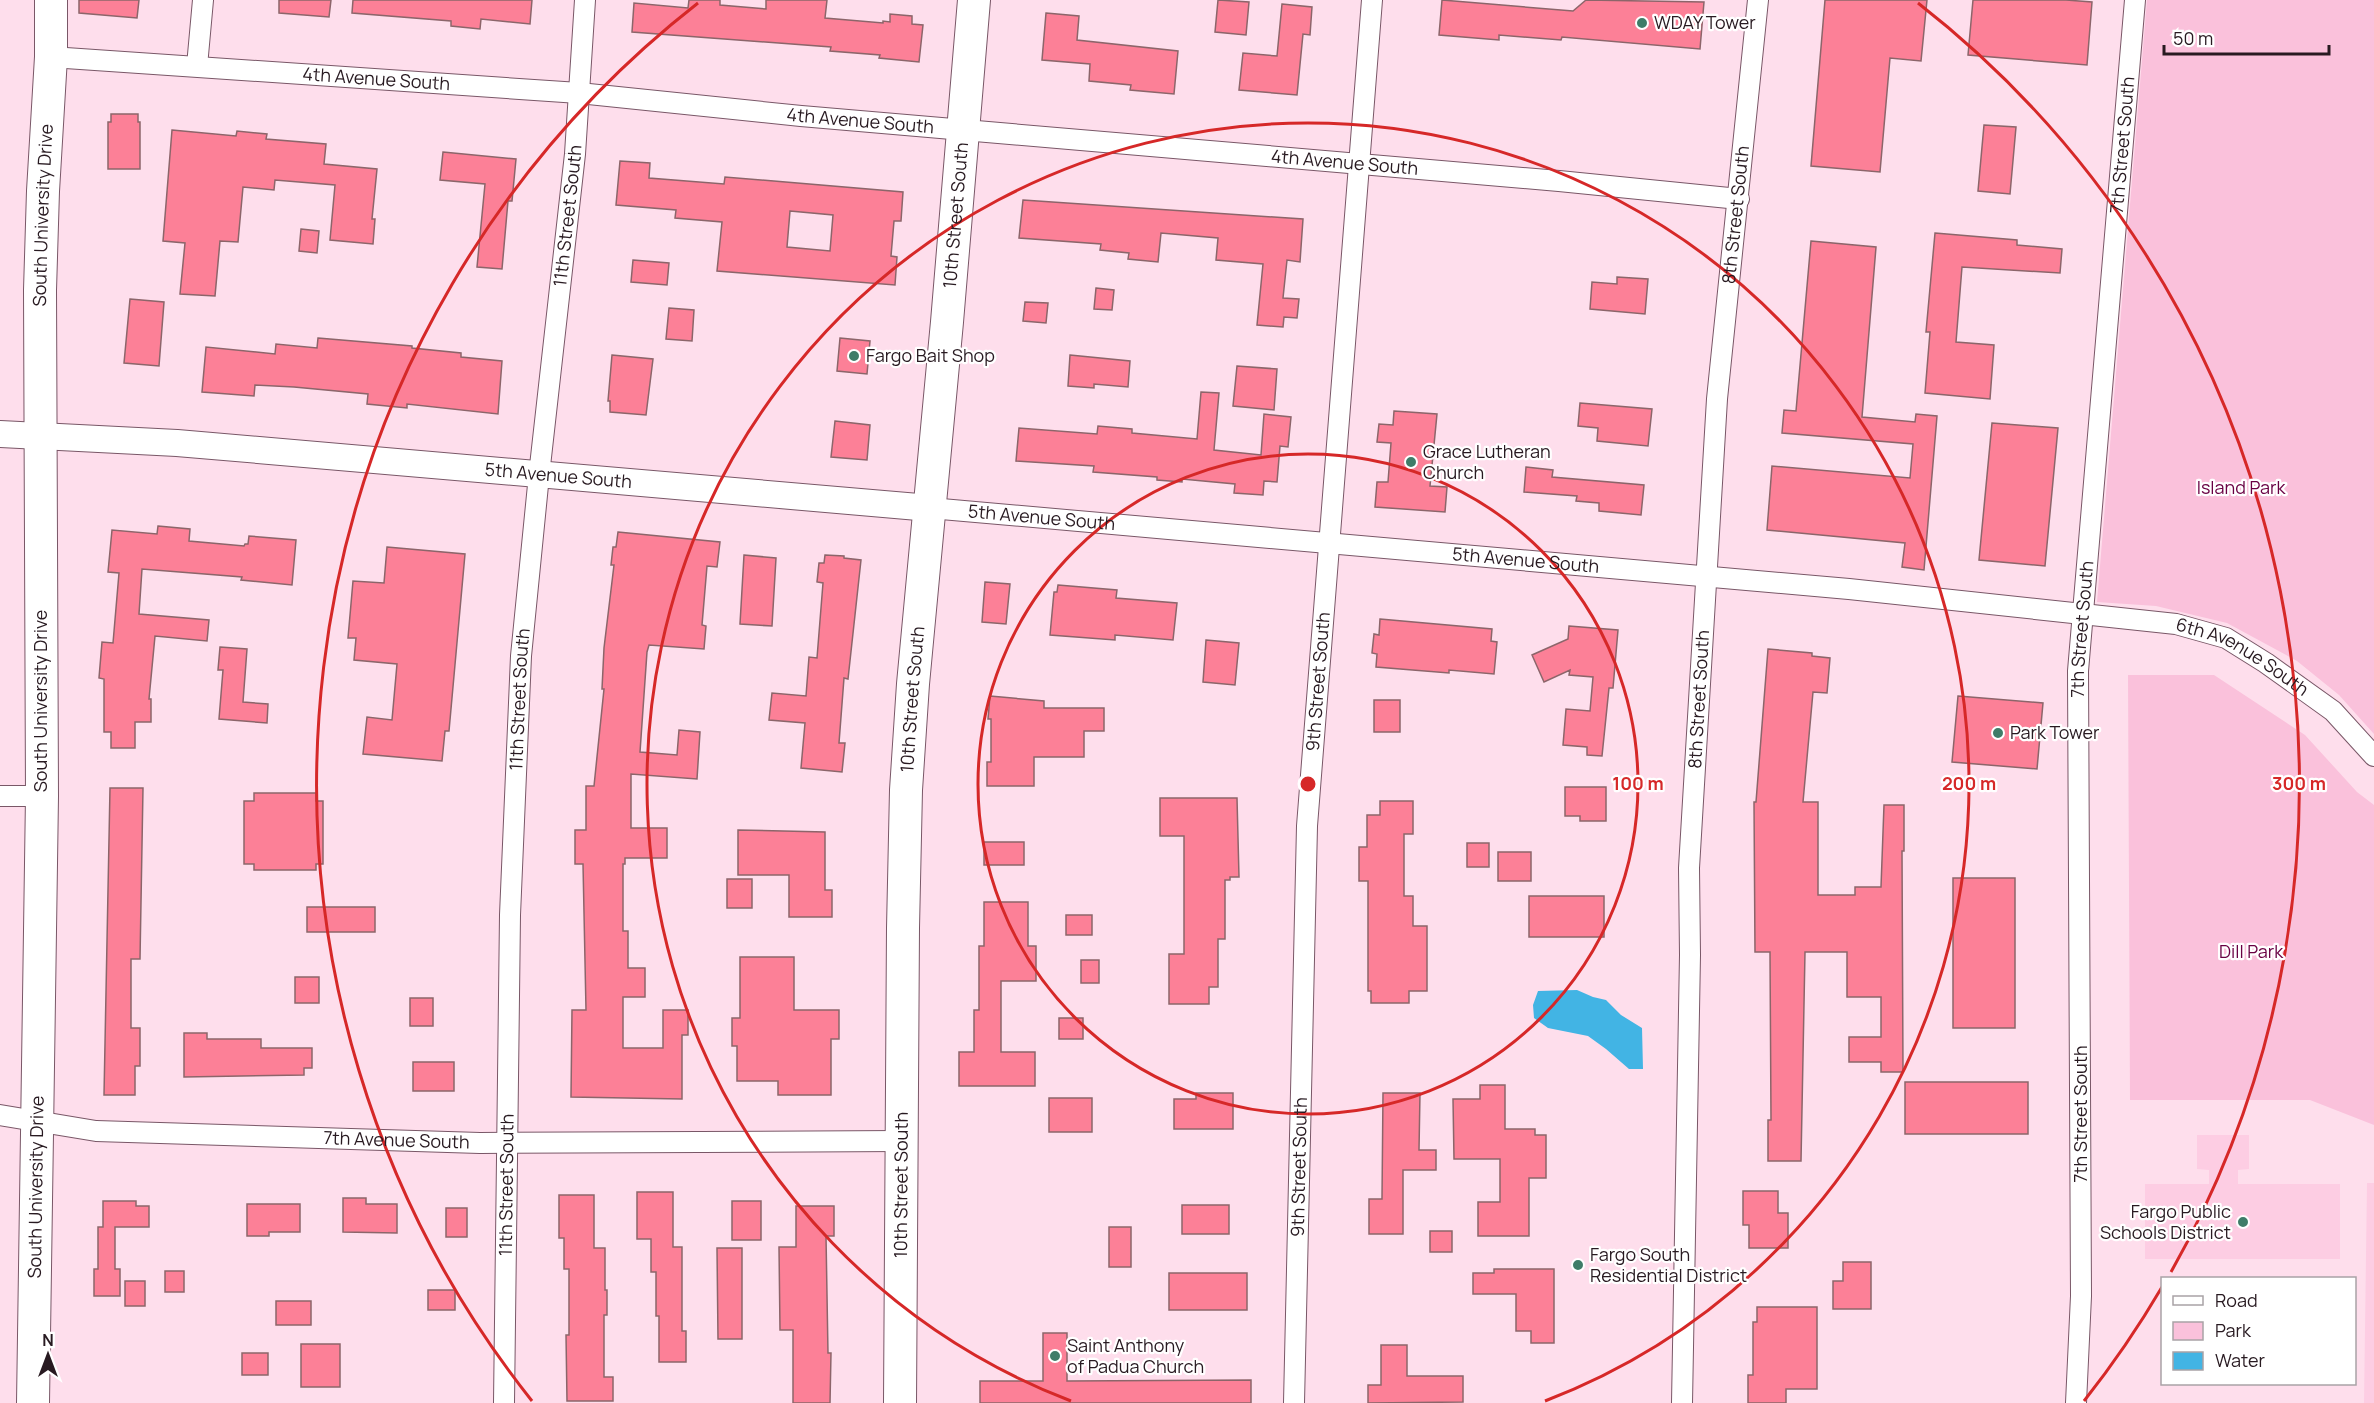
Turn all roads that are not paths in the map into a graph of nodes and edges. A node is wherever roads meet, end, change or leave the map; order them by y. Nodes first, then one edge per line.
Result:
1 (51, 0) edge
2 (203, 0) edge
3 (585, 0) edge
4 (974, 0) edge
5 (1372, 0) edge
6 (1758, 0) edge
7 (2135, 0) edge
8 (51, 57) junction
9 (197, 66) junction
10 (579, 93) junction
11 (963, 130) junction
12 (1360, 165) junction
13 (1739, 200) junction
14 (0, 434) edge
15 (40, 436) junction
16 (539, 475) junction
17 (930, 508) junction
18 (1329, 543) junction
19 (1707, 576) junction
20 (2082, 615) junction
21 (2374, 756) edge
22 (0, 796) edge
23 (42, 796) junction
24 (0, 1115) edge
25 (38, 1121) junction
26 (901, 1141) junction
27 (507, 1143) junction
28 (33, 1403) edge
29 (504, 1403) edge
30 (900, 1403) edge
31 (1294, 1403) edge
32 (1682, 1403) edge
33 (2076, 1403) edge

1 - 8 main road, South University Drive
2 - 9 street
3 - 10 street, 11th Street South
4 - 11 main road, 10th Street South
5 - 12 street, 9th Street South
6 - 13 street, 8th Street South
7 - 20 street, 7th Street South
8 - 9 street, 4th Avenue South
8 - 15 main road, South University Drive
9 - 10 street, 4th Avenue South
10 - 11 street, 4th Avenue South
10 - 16 street, 11th Street South
11 - 12 street, 4th Avenue South
11 - 17 main road, 10th Street South
12 - 13 street, 4th Avenue South
12 - 18 street, 9th Street South
13 - 19 street, 8th Street South
14 - 15 street, 5th Avenue South
15 - 16 street, 5th Avenue South
15 - 23 main road, South University Drive
16 - 17 street, 5th Avenue South
16 - 27 street, 11th Street South
17 - 18 street, 5th Avenue South
17 - 26 main road, 10th Street South
18 - 19 street, 5th Avenue South
18 - 31 street, 9th Street South
19 - 20 street, 5th Avenue South
19 - 32 street, 8th Street South
20 - 21 street, 6th Avenue South
20 - 33 street, 7th Street South
22 - 23 street
23 - 25 main road, South University Drive
24 - 25 street, 7th Avenue South
25 - 27 street, 7th Avenue South
25 - 28 main road, South University Drive
26 - 27 street, 7th Avenue South
26 - 30 main road, 10th Street South
27 - 29 street, 11th Street South

